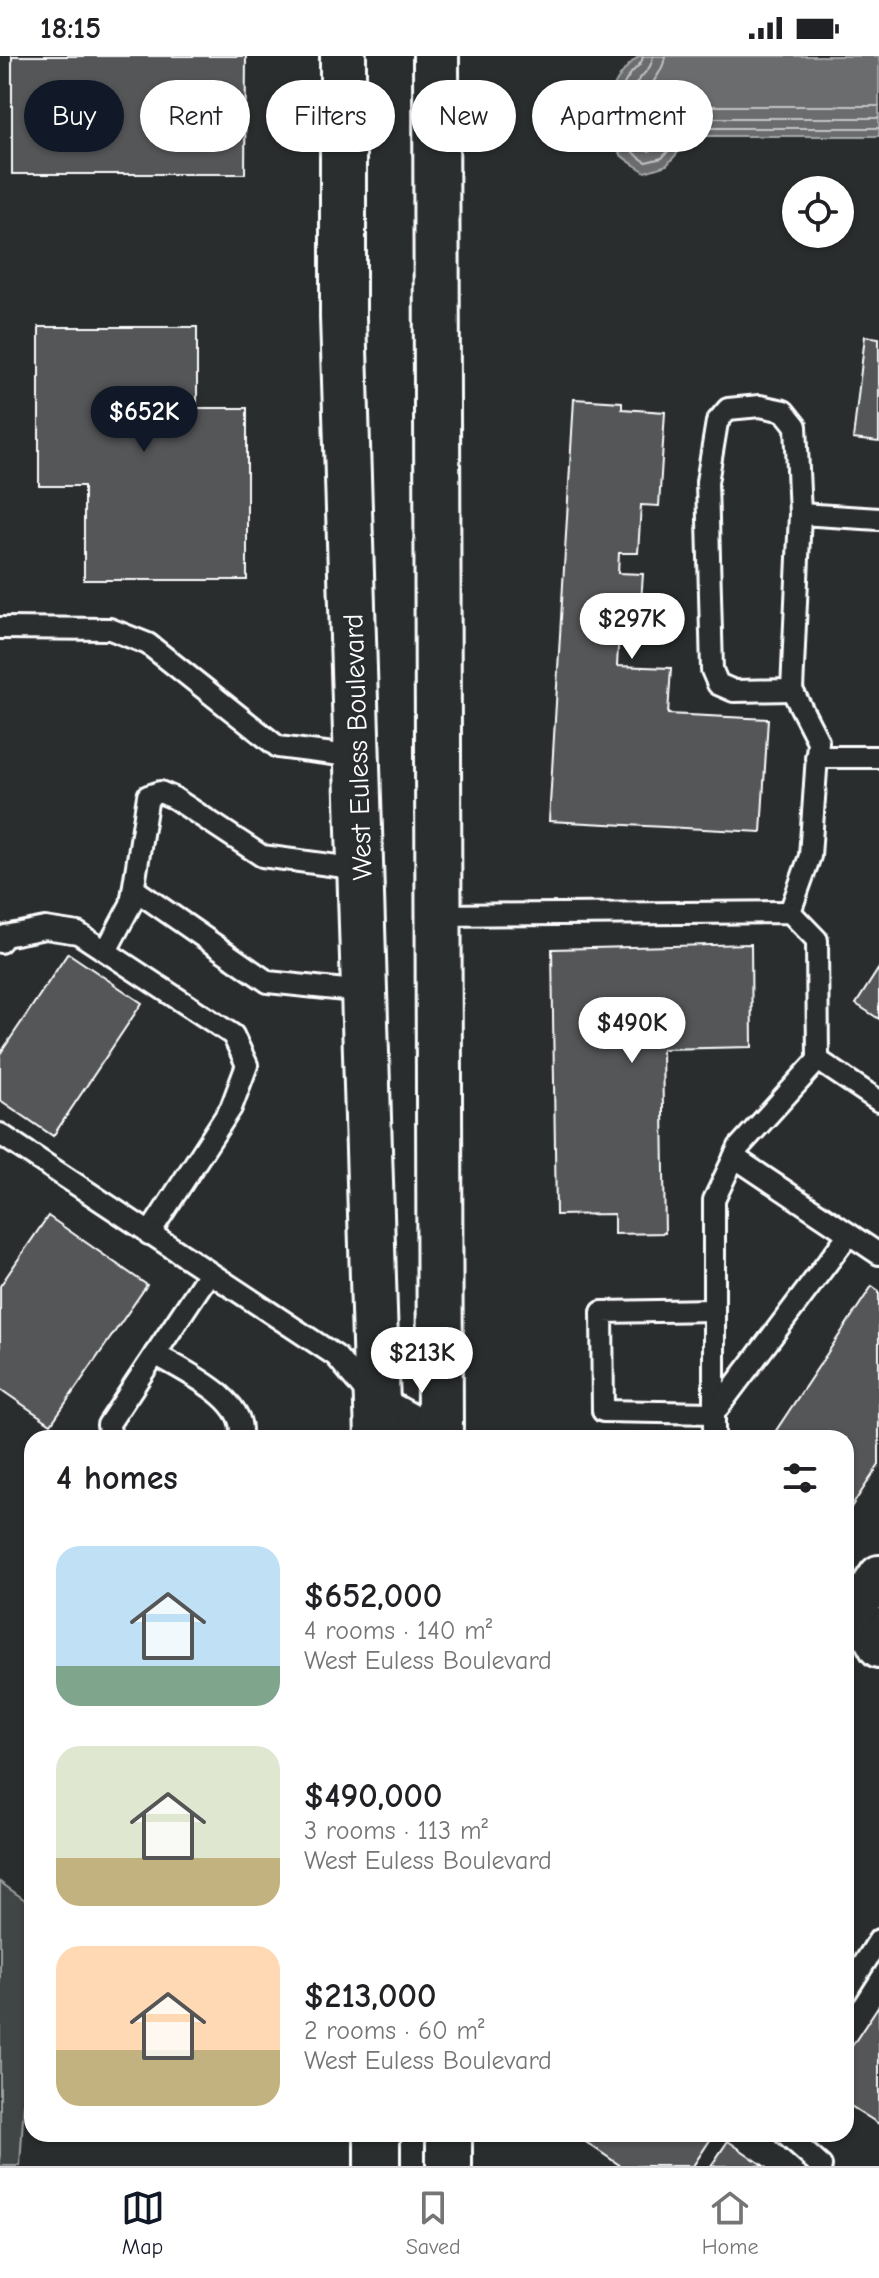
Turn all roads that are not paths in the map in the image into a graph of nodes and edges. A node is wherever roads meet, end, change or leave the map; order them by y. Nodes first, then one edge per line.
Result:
1 (343, 56) edge
2 (436, 56) edge
3 (800, 514) junction
4 (879, 519) edge
5 (0, 628) edge
6 (792, 690) junction
7 (357, 757) junction
8 (816, 757) junction
9 (879, 757) edge
10 (360, 869) junction
11 (134, 889) junction
12 (790, 912) junction
13 (438, 915) junction
14 (0, 942) edge
15 (106, 951) junction
16 (364, 992) junction
17 (818, 1060) junction
18 (879, 1101) edge
19 (0, 1134) edge
20 (734, 1157) junction
21 (149, 1234) junction
22 (849, 1234) junction
23 (879, 1254) edge
24 (209, 1273) junction
25 (713, 1310) junction
26 (155, 1354) junction
27 (714, 1413) junction
28 (378, 1422) edge
29 (110, 1430) edge
30 (242, 1430) edge
31 (408, 1430) edge
32 (438, 1430) edge
33 (714, 1430) edge
34 (879, 1575) edge
35 (854, 1601) edge
36 (854, 1606) edge
37 (879, 1648) edge
38 (879, 1940) edge
39 (854, 1979) edge
40 (377, 2142) edge
41 (449, 2142) edge
42 (794, 2142) edge
43 (377, 2166) edge
44 (449, 2166) edge
45 (821, 2166) edge

1 - 7 main road, West Euless Boulevard
2 - 13 main road
3 - 4 lane
3 - 6 lane
3 - 6 lane
5 - 7 lane
6 - 8 lane
7 - 10 main road, West Euless Boulevard
8 - 9 lane
8 - 12 lane
10 - 11 lane
10 - 16 main road, West Euless Boulevard
11 - 15 lane
11 - 16 lane
12 - 13 lane
12 - 17 lane
13 - 32 main road
14 - 15 lane
15 - 21 lane
16 - 28 main road, West Euless Boulevard
17 - 18 lane
17 - 20 lane
19 - 21 lane
20 - 22 lane
20 - 25 lane
21 - 24 lane
22 - 23 lane
22 - 27 lane
24 - 26 lane
24 - 28 lane
25 - 27 lane
25 - 27 lane
26 - 29 lane
26 - 30 lane
27 - 33 lane
28 - 31 street
34 - 35 street
36 - 37 street
38 - 39 lane
40 - 43 main road
41 - 44 main road
42 - 45 lane

